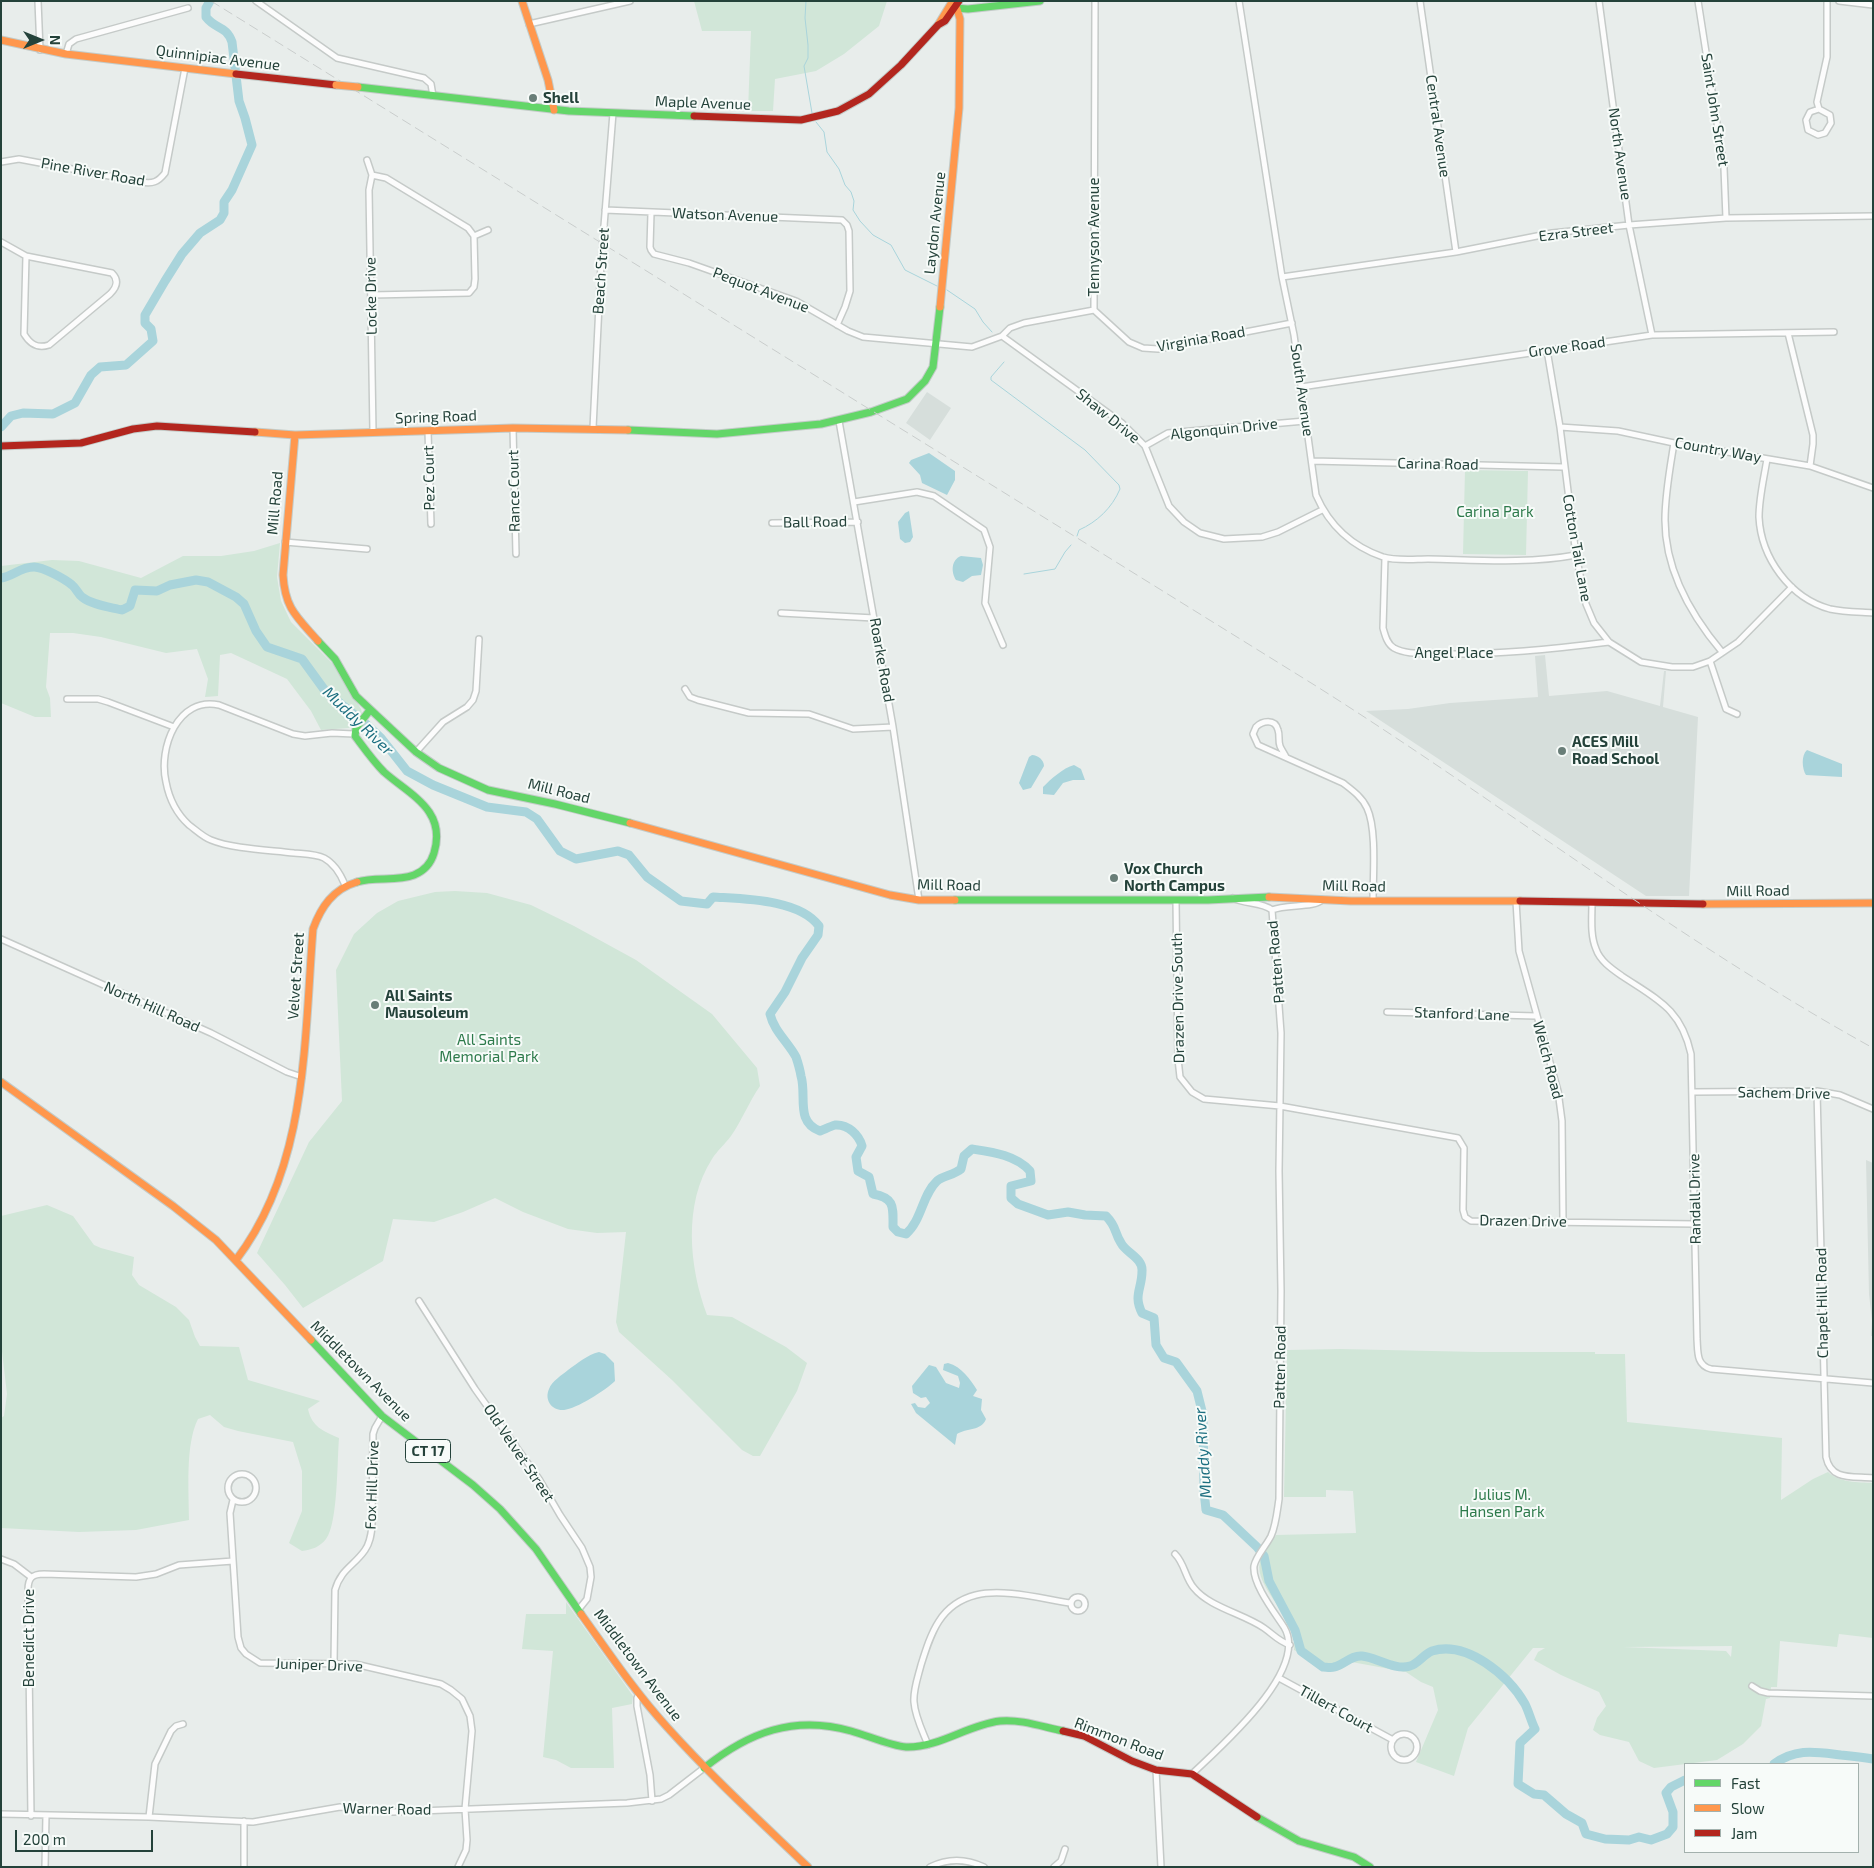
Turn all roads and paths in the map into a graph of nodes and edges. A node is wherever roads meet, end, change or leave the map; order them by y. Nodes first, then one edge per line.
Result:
1 (38, 1) edge
2 (256, 1) edge
3 (522, 1) edge
4 (630, 1) edge
5 (1040, 1) edge
6 (1095, 1) edge
7 (1240, 1) edge
8 (1420, 1) edge
9 (1598, 1) edge
10 (1698, 1) edge
11 (1827, 1) edge
12 (1839, 1) edge
13 (954, 4) edge
14 (1873, 5) edge
15 (188, 8) dead end
16 (529, 24) junction
17 (1, 40) edge
18 (40, 50) junction
19 (66, 54) junction
20 (185, 68) junction
21 (433, 96) junction
22 (1819, 109) junction
23 (554, 110) junction
24 (613, 113) junction
25 (367, 160) dead end
26 (1, 162) edge
27 (372, 175) junction
28 (605, 210) junction
29 (651, 212) junction
30 (1873, 216) edge
31 (1726, 218) junction
32 (1629, 225) junction
33 (488, 230) dead end
34 (474, 236) junction
35 (1, 242) edge
36 (1456, 252) junction
37 (26, 256) junction
38 (1282, 277) junction
39 (371, 295) junction
40 (1094, 310) junction
41 (1292, 323) junction
42 (837, 325) junction
43 (1834, 332) dead end
44 (1788, 333) junction
45 (1652, 335) junction
46 (1002, 336) junction
47 (937, 344) junction
48 (1547, 350) junction
49 (1301, 386) junction
50 (871, 412) joint
51 (839, 421) junction
52 (1305, 421) junction
53 (1560, 427) junction
54 (513, 428) junction
55 (593, 428) junction
56 (428, 431) junction
57 (373, 432) junction
58 (295, 435) junction
59 (1674, 443) junction
60 (1, 446) edge
61 (1145, 446) junction
62 (1767, 459) junction
63 (1312, 461) junction
64 (1563, 466) junction
65 (1810, 466) junction
66 (1873, 488) edge
67 (854, 502) junction
68 (1322, 510) junction
69 (858, 522) junction
70 (772, 523) dead end
71 (431, 524) dead end
72 (285, 542) junction
73 (366, 549) dead end
74 (516, 554) dead end
75 (1576, 555) junction
76 (1386, 558) junction
77 (1792, 587) junction
78 (780, 613) dead end
79 (1873, 613) edge
80 (874, 618) junction
81 (479, 639) dead end
82 (1608, 642) junction
83 (1003, 645) dead end
84 (1722, 652) junction
85 (1710, 661) junction
86 (685, 689) dead end
87 (68, 699) dead end
88 (370, 710) junction
89 (1737, 714) dead end
90 (174, 727) junction
91 (893, 727) junction
92 (354, 734) junction
93 (416, 752) junction
94 (1286, 756) junction
95 (345, 885) junction
96 (1233, 898) junction
97 (919, 900) junction
98 (1176, 900) junction
99 (1322, 900) junction
100 (1374, 901) junction
101 (1516, 901) junction
102 (1592, 902) junction
103 (1873, 903) edge
104 (1272, 910) junction
105 (1, 939) edge
106 (1387, 1012) dead end
107 (1536, 1016) junction
108 (302, 1077) junction
109 (1, 1082) edge
110 (1817, 1091) junction
111 (1693, 1092) junction
112 (1280, 1106) junction
113 (1873, 1109) edge
114 (1563, 1222) junction
115 (1695, 1224) junction
116 (236, 1260) junction
117 (419, 1301) dead end
118 (1824, 1379) junction
119 (1873, 1383) edge
120 (382, 1416) junction
121 (1873, 1478) edge
122 (233, 1500) junction
123 (1176, 1554) dead end
124 (1, 1559) edge
125 (233, 1561) junction
126 (31, 1577) junction
127 (1070, 1603) dead end
128 (579, 1610) junction
129 (1290, 1645) junction
130 (334, 1663) junction
131 (1279, 1678) junction
132 (1752, 1686) dead end
133 (639, 1694) junction
134 (1873, 1696) edge
135 (183, 1724) dead end
136 (1393, 1740) junction
137 (928, 1746) junction
138 (704, 1768) junction
139 (1156, 1770) junction
140 (1192, 1774) junction
141 (652, 1801) junction
142 (465, 1809) junction
143 (1, 1814) edge
144 (46, 1815) junction
145 (31, 1816) junction
146 (150, 1817) junction
147 (244, 1821) junction
148 (1065, 1849) dead end
149 (45, 1867) edge
150 (244, 1867) edge
151 (458, 1867) edge
152 (808, 1867) edge
153 (930, 1867) edge
154 (984, 1867) edge
155 (1054, 1867) edge
156 (1161, 1867) edge
157 (1370, 1867) edge

1 - 18 street
2 - 21 street
3 - 16 street
4 - 16 street
5 - 13 street
6 - 40 street, Tennyson Avenue
7 - 38 street, South Avenue
8 - 36 street, Central Avenue
9 - 32 street, North Avenue
10 - 31 street, Saint John Street
11 - 22 street
12 - 14 street
13 - 24 street, Maple Avenue
13 - 47 street, Laydon Avenue
15 - 19 street
16 - 23 street
17 - 18 street, Quinnipiac Avenue
18 - 19 street, Quinnipiac Avenue
19 - 20 street, Quinnipiac Avenue
20 - 21 street, Quinnipiac Avenue, bridge
20 - 26 street, Pine River Road
21 - 23 street, Maple Avenue
22 - 22 street
23 - 24 street, Maple Avenue
24 - 28 street, Beach Street
25 - 27 street, Locke Drive
27 - 34 street
27 - 39 street, Locke Drive
28 - 29 street, Watson Avenue
28 - 55 street, Beach Street, bridge
29 - 42 street, Pequot Avenue
29 - 42 street, Watson Avenue
30 - 31 street, Ezra Street
31 - 32 street, Ezra Street
32 - 36 street, Ezra Street
32 - 45 street, North Avenue
33 - 34 street
34 - 39 street
35 - 37 street
36 - 38 street, Ezra Street
37 - 37 street
38 - 41 street, South Avenue
39 - 57 street, Locke Drive
40 - 41 street, Virginia Road
40 - 46 street, Tennyson Avenue
41 - 49 street, South Avenue
42 - 47 street, Pequot Avenue
43 - 44 street, Grove Road
44 - 45 street, Grove Road
44 - 65 street
45 - 48 street, Grove Road
46 - 47 street, Tennyson Avenue
46 - 61 street, Shaw Drive
47 - 50 street, Laydon Avenue
48 - 49 street, Grove Road
48 - 53 street, Cotton Tail Lane
49 - 52 street, South Avenue
50 - 51 street, Spring Road
51 - 55 street, Spring Road
51 - 67 street, Roarke Road
52 - 61 street, Algonquin Drive
52 - 63 street, South Avenue
53 - 59 street, Country Way
53 - 64 street, Cotton Tail Lane
54 - 55 street, Spring Road
54 - 56 street, Spring Road
54 - 74 street, Rance Court
56 - 57 street, Spring Road
56 - 71 street, Pez Court
57 - 58 street, Spring Road
58 - 60 street, Spring Road
58 - 72 street, Mill Road
59 - 62 street, Country Way
59 - 84 street
61 - 68 street, Shaw Drive
62 - 65 street, Country Way
62 - 77 street
63 - 64 street, Carina Road
63 - 68 street, South Avenue
64 - 75 street, Cotton Tail Lane
65 - 66 street, Country Way
67 - 69 street, Roarke Road
67 - 83 street
68 - 76 street, South Avenue
69 - 70 street, Ball Road
69 - 80 street, Roarke Road
72 - 73 street
72 - 88 street, Mill Road
75 - 76 street, South Avenue
75 - 82 street, Cotton Tail Lane
76 - 82 street, Angel Place
77 - 79 street
77 - 84 street, Cotton Tail Lane
78 - 80 street
80 - 91 street, Roarke Road
81 - 93 street
82 - 85 street, Cotton Tail Lane
84 - 85 street, Cotton Tail Lane
85 - 89 street
86 - 91 street
87 - 90 street
88 - 92 street
88 - 93 street, Mill Road
90 - 92 street
90 - 95 street
91 - 97 street, Roarke Road
92 - 95 street, Velvet Street
93 - 97 street, Mill Road
94 - 94 street
94 - 100 street
95 - 108 street, Velvet Street
96 - 98 street, Mill Road
96 - 99 street, Mill Road
96 - 104 street, Patten Road
97 - 98 street, Mill Road
98 - 112 street, Drazen Drive South
99 - 100 street, Mill Road
99 - 104 street, Patten Road
100 - 101 street, Mill Road
101 - 102 street, Mill Road
101 - 107 street, Welch Road
102 - 103 street, Mill Road
102 - 111 street, Randall Drive
104 - 112 street, Patten Road
105 - 108 street, North Hill Road
106 - 107 street, Stanford Lane
107 - 114 street, Welch Road
108 - 116 street, Velvet Street
109 - 116 street, Middletown Avenue / CT 17
110 - 111 street, Sachem Drive
110 - 113 street, Sachem Drive
110 - 118 street, Chapel Hill Road
111 - 115 street, Randall Drive
112 - 114 street, Drazen Drive
112 - 129 street, Patten Road
114 - 115 street, Drazen Drive
115 - 118 street, Randall Drive
116 - 120 street, Middletown Avenue / CT 17
117 - 128 street, Old Velvet Street
118 - 119 street, Randall Drive
118 - 121 street, Chapel Hill Road
120 - 128 street, Middletown Avenue / CT 17
120 - 130 street, Fox Hill Drive
122 - 122 street, Juniper Drive
122 - 125 street, Juniper Drive
123 - 129 street
124 - 126 street
125 - 126 street, Benedict Drive
125 - 130 street, Juniper Drive
126 - 145 street, Benedict Drive
127 - 137 street
128 - 133 street, Middletown Avenue / CT 17
129 - 131 street
130 - 142 street, Juniper Drive
131 - 136 street, Tillert Court
131 - 140 street
132 - 134 street
133 - 138 street, Middletown Avenue / CT 17
133 - 141 street
135 - 146 street
136 - 136 street, Tillert Court
137 - 138 street, Rimmon Road
137 - 139 street, Rimmon Road
138 - 141 street, Warner Road
138 - 152 street, Middletown Avenue / CT 17
139 - 140 street, Rimmon Road
139 - 156 street
140 - 157 street, Rimmon Road
141 - 142 street, Warner Road
142 - 147 street, Warner Road
142 - 151 street, Juniper Drive
143 - 145 street, Warner Road
144 - 145 street, Warner Road
144 - 146 street, Warner Road
144 - 149 street
146 - 147 street, Warner Road
147 - 150 street
148 - 155 street
153 - 154 street

